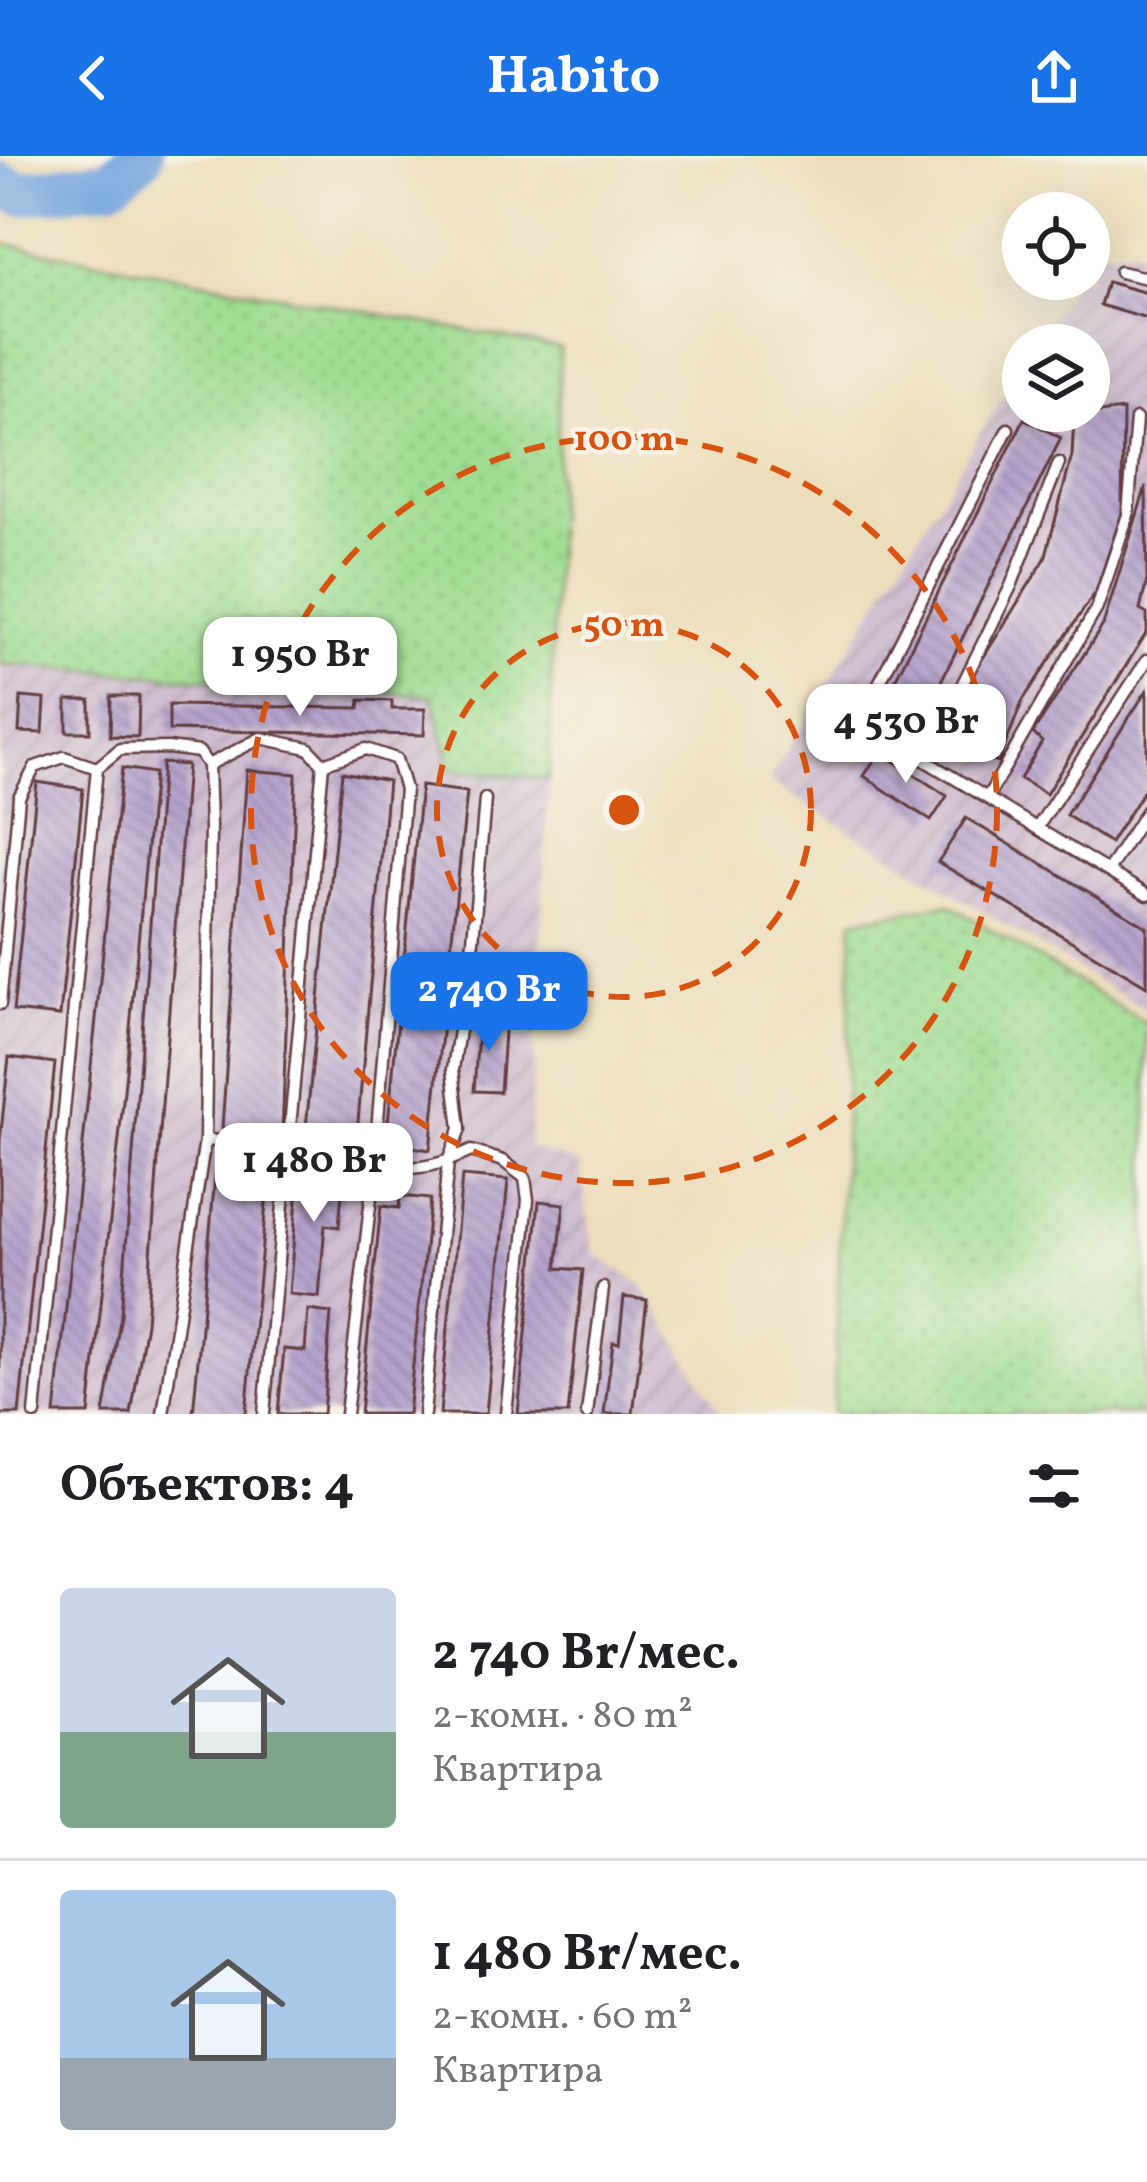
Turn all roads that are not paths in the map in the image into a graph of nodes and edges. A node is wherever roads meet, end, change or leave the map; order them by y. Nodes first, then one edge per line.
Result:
1 (1120, 272) dead end
2 (1147, 278) edge
3 (1136, 419) dead end
4 (1006, 432) edge
5 (1059, 463) dead end
6 (1147, 660) edge
7 (925, 760) junction
8 (323, 764) junction
9 (208, 765) junction
10 (97, 768) junction
11 (987, 798) junction
12 (485, 799) dead end
13 (1147, 810) edge
14 (1037, 828) junction
15 (1108, 872) junction
16 (1147, 895) edge
17 (0, 1004) edge
18 (206, 1140) junction
19 (288, 1146) junction
20 (448, 1162) junction
21 (373, 1163) junction
22 (603, 1288) dead end
23 (35, 1414) edge
24 (163, 1414) edge
25 (264, 1414) edge
26 (346, 1414) edge
27 (424, 1414) edge
28 (506, 1414) edge
29 (587, 1414) edge

1 - 2 lane
3 - 11 lane
4 - 7 lane
5 - 7 lane
6 - 14 lane
7 - 11 lane
8 - 9 lane
8 - 19 lane
8 - 21 lane
9 - 10 lane
9 - 18 lane
10 - 17 lane
10 - 23 lane
11 - 14 lane
12 - 20 lane
13 - 15 lane
14 - 15 lane
15 - 16 lane
18 - 19 lane
18 - 24 lane
19 - 21 lane
19 - 25 lane
20 - 21 lane
20 - 27 lane
20 - 28 lane
21 - 26 lane
22 - 29 lane

